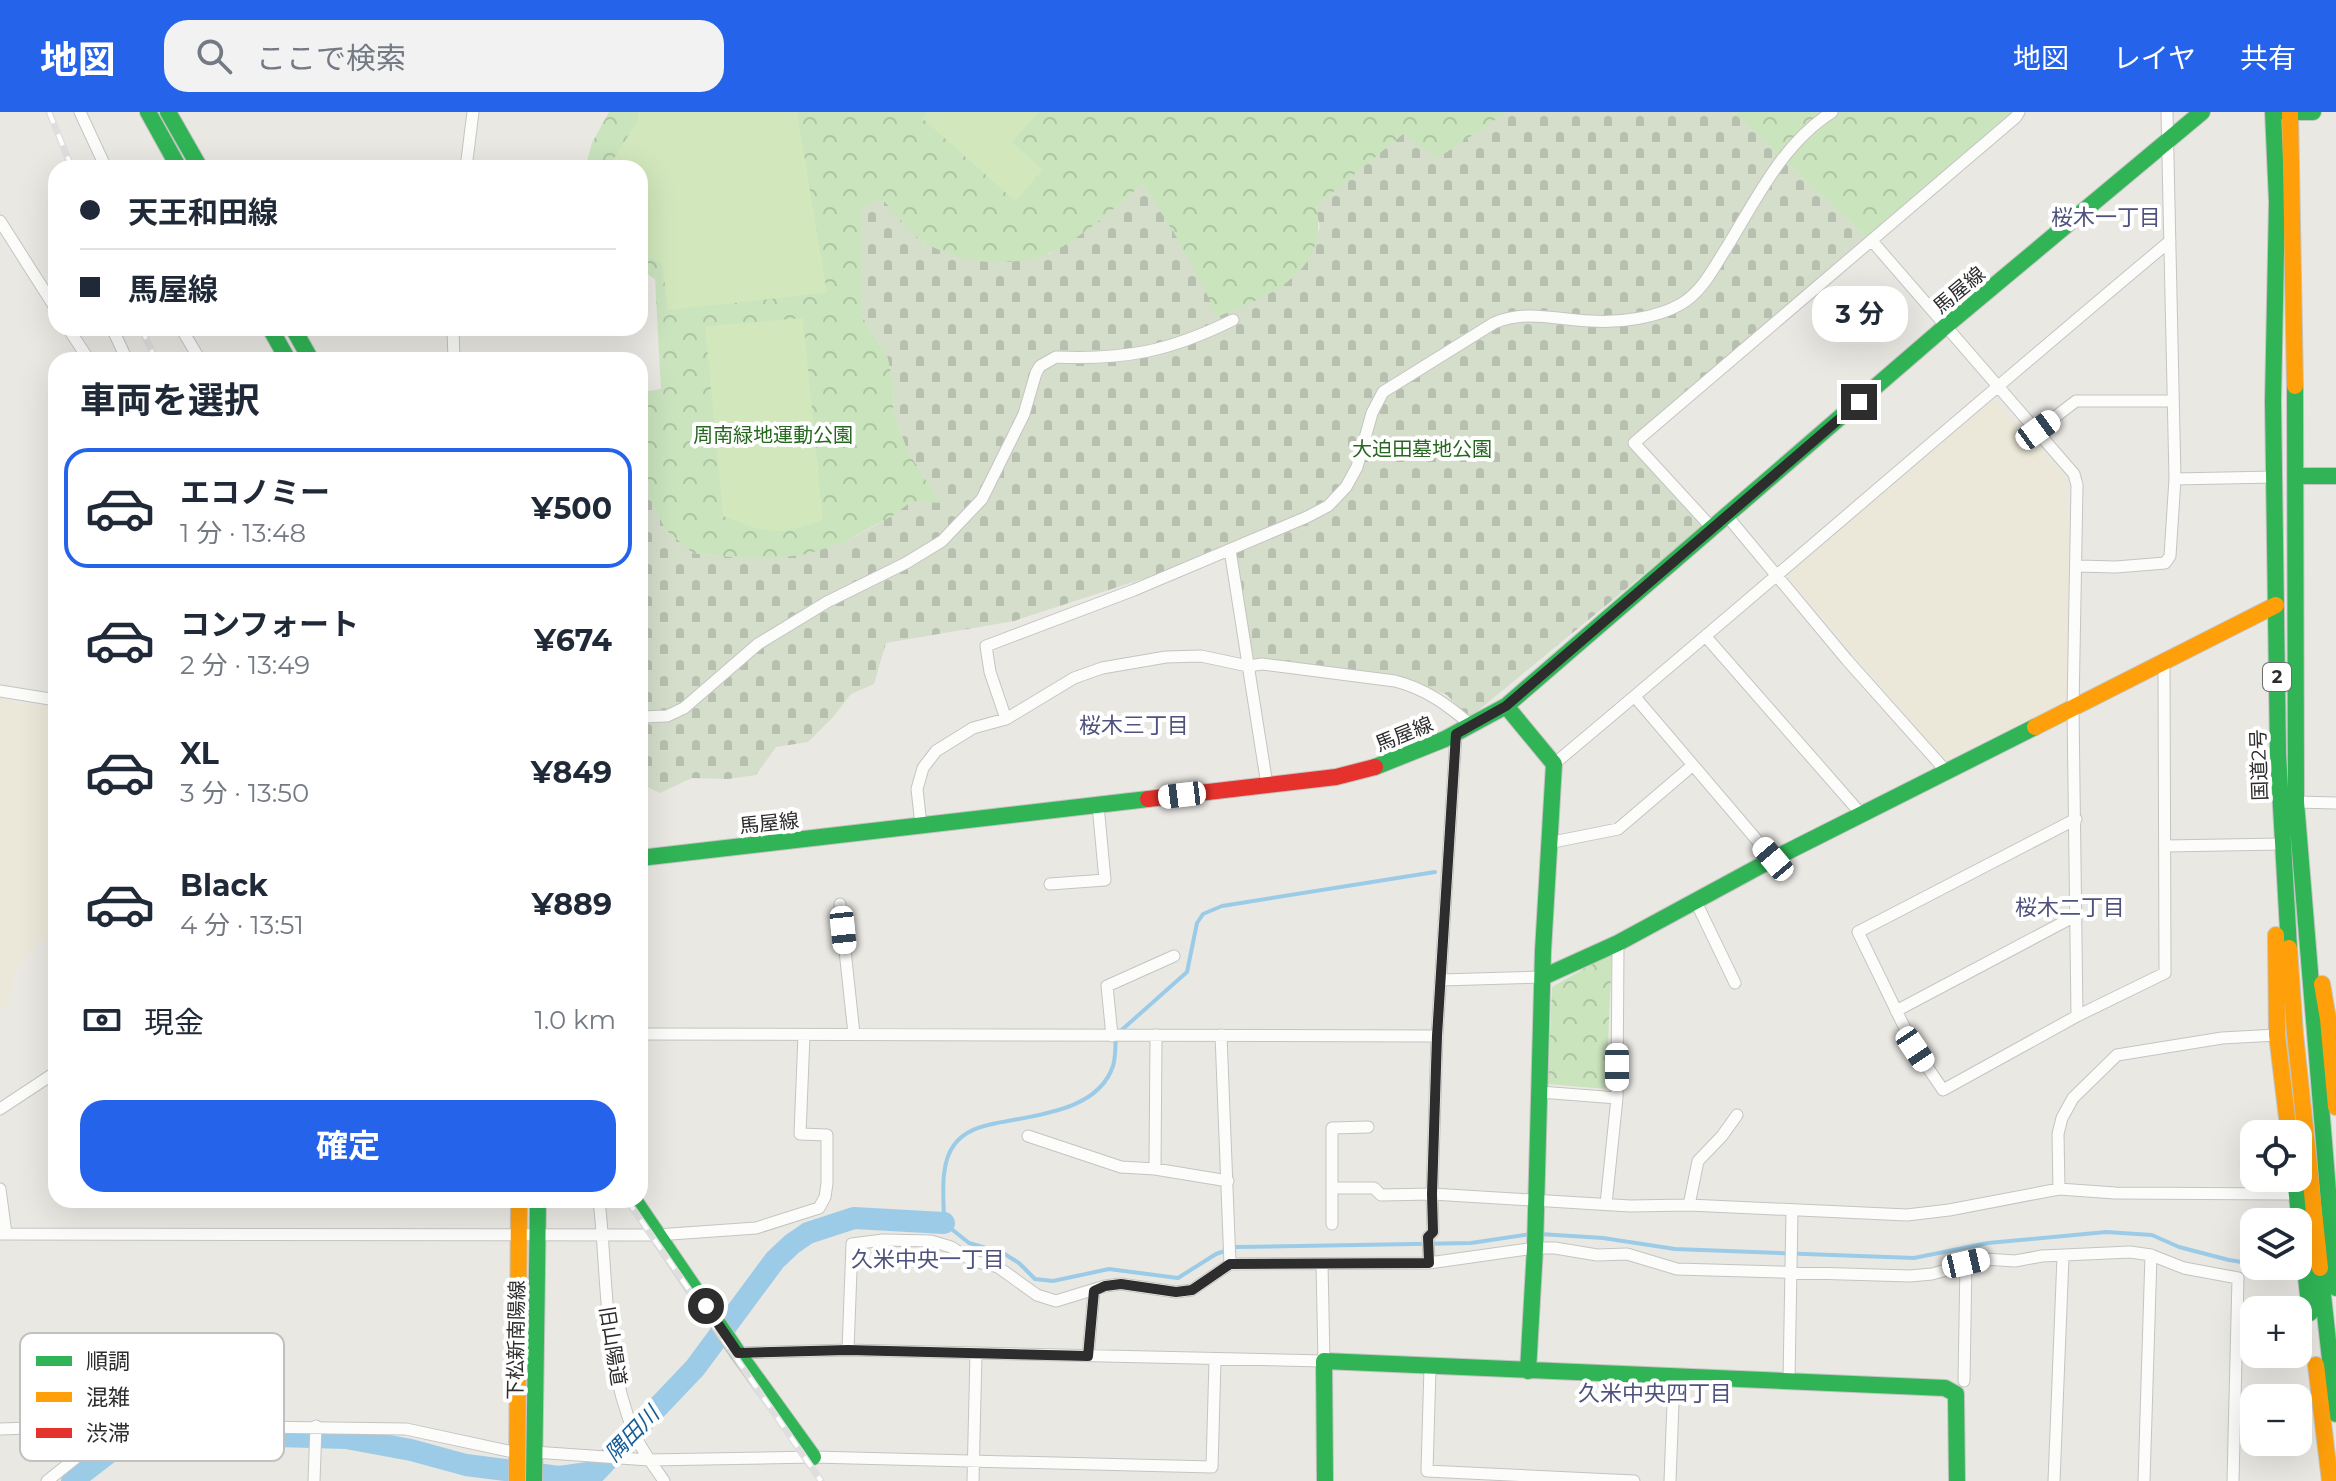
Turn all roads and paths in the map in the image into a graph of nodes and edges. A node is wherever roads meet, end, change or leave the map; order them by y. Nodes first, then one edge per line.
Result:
1 (80, 112) edge
2 (148, 112) edge
3 (168, 112) edge
4 (473, 112) edge
5 (1832, 112) edge
6 (2019, 112) edge
7 (2167, 112) edge
8 (2202, 112) edge
9 (2313, 112) edge
10 (2284, 113) edge
11 (2168, 140) junction
12 (102, 160) edge
13 (175, 160) edge
14 (195, 160) edge
15 (467, 160) edge
16 (0, 221) edge
17 (1872, 241) junction
18 (2170, 241) junction
19 (48, 296) edge
20 (1233, 320) dead end
21 (1947, 325) junction
22 (1998, 384) junction
23 (2173, 401) junction
24 (2038, 430) junction
25 (2296, 476) junction
26 (2336, 476) edge
27 (2275, 477) junction
28 (2175, 479) junction
29 (1727, 516) junction
30 (1712, 528) junction
31 (1230, 550) junction
32 (2078, 566) junction
33 (1777, 575) junction
34 (2276, 605) junction
35 (1707, 638) junction
36 (2164, 663) junction
37 (1248, 666) junction
38 (0, 691) edge
39 (1635, 697) junction
40 (48, 699) edge
41 (1506, 706) junction
42 (2073, 709) junction
43 (648, 717) edge
44 (1006, 719) junction
45 (1464, 730) junction
46 (1554, 764) junction
47 (1693, 765) junction
48 (1946, 771) junction
49 (1267, 785) junction
50 (2296, 802) junction
51 (2336, 803) edge
52 (1098, 805) junction
53 (1862, 815) junction
54 (2076, 819) junction
55 (921, 825) junction
56 (1548, 843) junction
57 (2282, 844) junction
58 (2165, 846) junction
59 (648, 857) edge
60 (2291, 858) junction
61 (1773, 859) junction
62 (1050, 884) dead end
63 (1696, 902) junction
64 (840, 904) dead end
65 (2077, 915) junction
66 (1618, 943) junction
67 (1174, 956) dead end
68 (1543, 977) junction
69 (1441, 980) junction
70 (1735, 983) dead end
71 (1896, 1011) junction
72 (2077, 1016) junction
73 (648, 1034) edge
74 (854, 1034) junction
75 (804, 1035) junction
76 (1156, 1035) junction
77 (1221, 1035) junction
78 (2277, 1035) junction
79 (1112, 1036) junction
80 (1437, 1036) junction
81 (48, 1077) edge
82 (1540, 1092) junction
83 (1617, 1098) junction
84 (2336, 1107) edge
85 (0, 1109) edge
86 (1737, 1115) dead end
87 (2287, 1120) edge
88 (1368, 1127) dead end
89 (1028, 1136) dead end
90 (1155, 1169) junction
91 (1228, 1181) junction
92 (1333, 1188) junction
93 (2240, 1188) edge
94 (0, 1189) edge
95 (2059, 1189) junction
96 (2297, 1192) edge
97 (1432, 1194) junction
98 (1535, 1200) junction
99 (1606, 1204) junction
100 (1689, 1205) junction
101 (519, 1208) edge
102 (538, 1208) edge
103 (600, 1208) edge
104 (639, 1208) edge
105 (1792, 1211) junction
106 (1332, 1224) dead end
107 (603, 1233) junction
108 (3, 1234) edge
109 (518, 1234) junction
110 (538, 1235) junction
111 (657, 1235) junction
112 (1535, 1248) junction
113 (2151, 1255) junction
114 (2063, 1257) junction
115 (1429, 1263) junction
116 (1966, 1263) junction
117 (1230, 1264) junction
118 (1322, 1264) junction
119 (1793, 1272) junction
120 (2331, 1286) edge
121 (1094, 1291) junction
122 (848, 1350) junction
123 (738, 1353) junction
124 (976, 1353) junction
125 (1088, 1356) junction
126 (1215, 1361) junction
127 (1324, 1361) junction
128 (1430, 1367) junction
129 (1528, 1371) junction
130 (1674, 1377) junction
131 (1789, 1380) junction
132 (1964, 1381) dead end
133 (2335, 1407) edge
134 (284, 1426) edge
135 (316, 1426) junction
136 (20, 1428) edge
137 (0, 1429) edge
138 (526, 1455) junction
139 (813, 1457) junction
140 (649, 1460) junction
141 (973, 1460) junction
142 (72, 1461) edge
143 (2331, 1473) edge
144 (525, 1480) edge
145 (47, 1481) edge
146 (314, 1481) edge
147 (664, 1481) edge
148 (973, 1481) edge
149 (1325, 1481) edge
150 (1634, 1481) edge
151 (1670, 1481) edge
152 (1957, 1481) edge
153 (2054, 1481) edge
154 (2144, 1481) edge
155 (2233, 1481) edge

1 - 12 street
2 - 13 main road
3 - 14 main road
4 - 15 street
5 - 31 street
6 - 17 street
7 - 11 street
8 - 11 main road, 馬屋線
9 - 10 main road
10 - 25 main road, 国道2号 / 2
10 - 27 main road, 国道2号 / 2
11 - 18 street
11 - 21 main road, 馬屋線
16 - 19 street
17 - 21 street
17 - 30 street
18 - 22 street
18 - 23 street
20 - 43 street
21 - 22 street
21 - 29 main road, 馬屋線
22 - 24 street
22 - 33 street
23 - 24 street
23 - 28 street
24 - 32 street
25 - 26 main road
25 - 50 main road, 国道2号 / 2
27 - 28 street
27 - 34 main road, 国道2号 / 2
28 - 32 street
29 - 30 main road, 馬屋線
29 - 33 street
30 - 41 main road, 馬屋線
31 - 37 street
31 - 44 street
32 - 42 street
33 - 35 street
33 - 48 street
34 - 36 main road
34 - 57 main road, 国道2号 / 2
35 - 39 street
35 - 53 street
36 - 42 main road
36 - 58 street
37 - 44 street
37 - 45 street
37 - 49 street
38 - 40 street
39 - 46 street
39 - 47 street
41 - 45 main road, 馬屋線
41 - 46 main road
42 - 48 main road
42 - 54 street
44 - 55 street
45 - 49 main road, 馬屋線
45 - 69 street
46 - 56 main road
47 - 56 street
47 - 61 street
48 - 53 main road
49 - 52 main road, 馬屋線
50 - 51 street
50 - 60 main road, 国道2号 / 2
52 - 55 main road, 馬屋線
52 - 62 street
53 - 61 main road
54 - 65 street
54 - 71 street
55 - 59 main road, 馬屋線
56 - 68 main road
57 - 58 street
57 - 60 main road, 国道2号 / 2
58 - 72 street
60 - 78 main road, 2
60 - 84 main road, 2
60 - 120 main road, 国道2号 / 2
61 - 63 main road
63 - 66 main road
63 - 70 street
64 - 74 street
65 - 71 street
65 - 72 street
66 - 68 main road
66 - 83 street
67 - 79 street
68 - 69 street
68 - 82 main road
69 - 80 street
71 - 72 street
73 - 75 street
74 - 75 street
74 - 79 street
75 - 111 street
76 - 77 street
76 - 79 street
76 - 90 street
77 - 80 street
77 - 91 street
78 - 87 main road, 2
78 - 95 street
80 - 97 street
81 - 85 street
82 - 83 street
82 - 98 main road
83 - 99 street
86 - 100 street
88 - 92 street
89 - 90 street
90 - 91 street
91 - 117 street
92 - 97 street
92 - 106 street
93 - 95 street
94 - 108 street
95 - 105 street
96 - 143 main road
97 - 98 street
97 - 115 street
98 - 99 street
98 - 112 main road
99 - 100 street
100 - 105 street
101 - 109 main road, 下松新南陽線
102 - 110 main road, 下松新南陽線
103 - 107 street, 旧山陽道
104 - 111 main road
105 - 119 street
107 - 110 street
107 - 111 street
107 - 140 street, 旧山陽道
108 - 109 street
109 - 110 street
109 - 138 main road, 下松新南陽線
110 - 138 main road, 下松新南陽線
111 - 123 main road
112 - 115 street
112 - 119 street
112 - 129 main road
113 - 114 street
113 - 154 street
113 - 155 street
114 - 116 street
114 - 153 street
115 - 118 street
116 - 119 street
116 - 132 street
117 - 118 street
117 - 121 street
118 - 127 street
119 - 131 street
120 - 133 main road, 国道2号 / 2
121 - 122 street
121 - 125 street
122 - 123 street
122 - 124 street
123 - 139 main road
124 - 125 street
124 - 141 street
125 - 126 street
126 - 127 street
126 - 141 street
127 - 128 main road
127 - 149 main road
128 - 129 main road
128 - 150 street
129 - 130 main road
130 - 131 main road
130 - 151 street
131 - 152 main road
134 - 135 street
135 - 138 street
135 - 146 street
136 - 137 street
138 - 140 street
138 - 144 main road, 下松新南陽線
139 - 140 street
139 - 141 street
140 - 147 street, 旧山陽道
141 - 148 street
142 - 145 street

